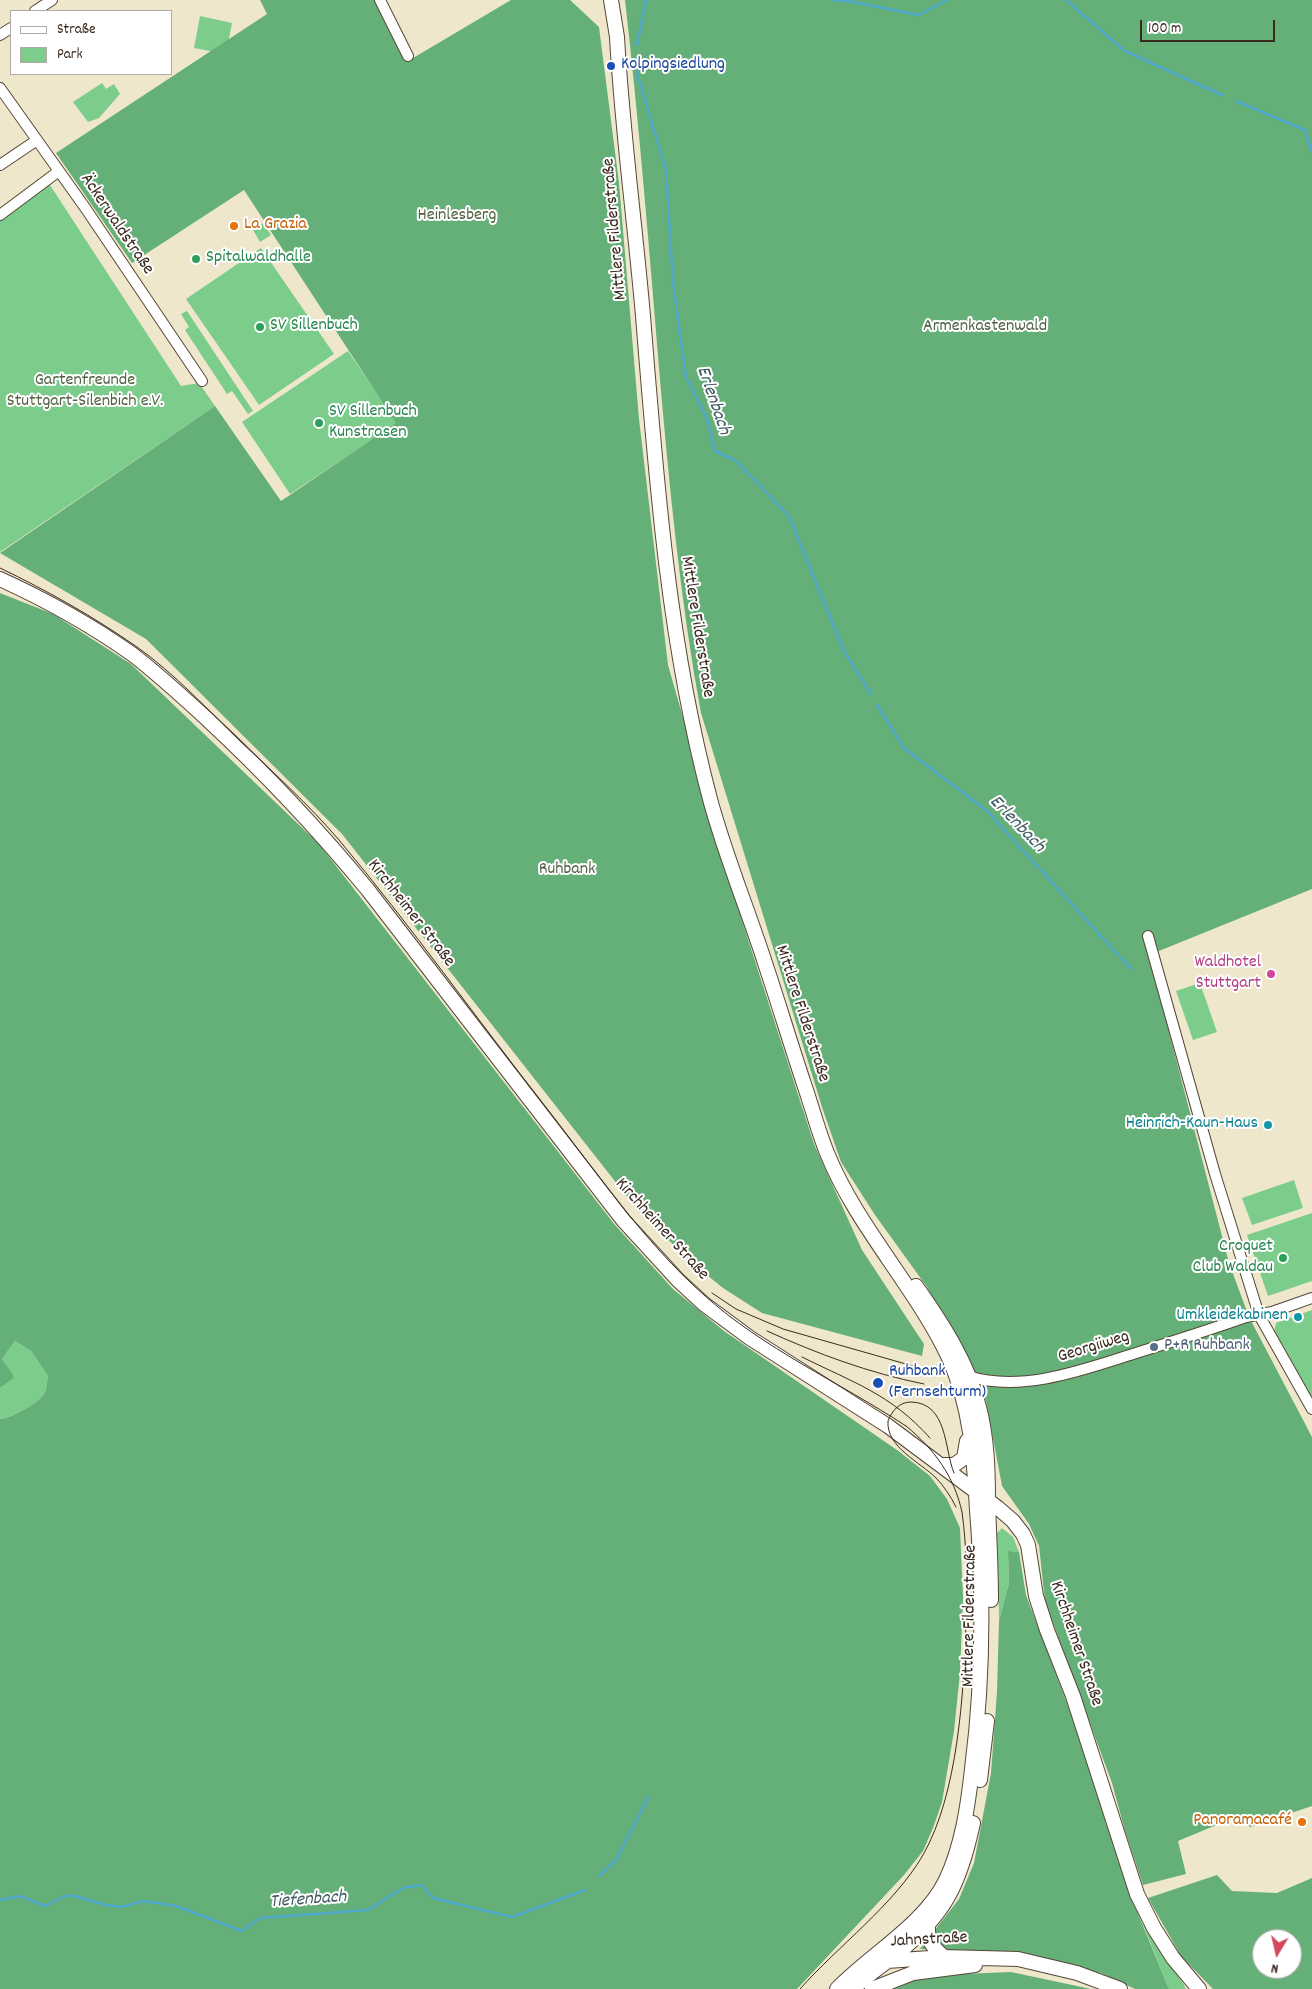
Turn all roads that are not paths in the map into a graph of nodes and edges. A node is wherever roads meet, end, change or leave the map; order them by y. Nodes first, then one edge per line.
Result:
1 (52, 0) edge
2 (380, 0) edge
3 (611, 0) edge
4 (37, 10) edge
5 (408, 56) dead end
6 (0, 88) edge
7 (37, 140) junction
8 (0, 165) edge
9 (59, 171) junction
10 (0, 215) edge
11 (202, 381) dead end
12 (0, 579) edge
13 (1148, 936) dead end
14 (869, 1231) junction
15 (1312, 1298) edge
16 (1259, 1315) junction
17 (950, 1362) junction
18 (968, 1376) junction
19 (1312, 1409) edge
20 (971, 1431) junction
21 (942, 1466) junction
22 (976, 1493) junction
23 (988, 1502) junction
24 (928, 1924) junction
25 (944, 1957) junction
26 (888, 1961) junction
27 (1032, 1964) junction
28 (857, 1969) junction
29 (1196, 1988) edge
30 (837, 1989) edge
31 (853, 1989) edge
32 (872, 1989) edge
33 (1120, 1989) edge

1 - 4 street
2 - 5 street
3 - 14 main road, Mittlere Filderstraße
6 - 7 street, Äckerwaldstraße
7 - 8 street
7 - 9 street, Äckerwaldstraße
9 - 10 street
9 - 11 street, Äckerwaldstraße
12 - 21 main road, Kirchheimer Straße
13 - 16 street
14 - 17 main road, Mittlere Filderstraße
14 - 18 main road, Mittlere Filderstraße
15 - 16 street, Georgiiweg
16 - 18 street, Georgiiweg
16 - 19 street
17 - 18 main road
17 - 20 main road, Mittlere Filderstraße
18 - 23 main road, Mittlere Filderstraße
20 - 21 main road
20 - 22 main road, Mittlere Filderstraße
21 - 22 main road, Kirchheimer Straße
22 - 23 main road, Kirchheimer Straße
22 - 28 main road, Mittlere Filderstraße
23 - 24 main road, Mittlere Filderstraße
23 - 29 main road, Kirchheimer Straße
24 - 25 main road
24 - 26 main road, Mittlere Filderstraße
25 - 26 main road, Jahnstraße
25 - 27 main road, Jahnstraße
26 - 28 main road, Jahnstraße
26 - 31 main road, Mittlere Filderstraße
27 - 32 main road, Jahnstraße
27 - 33 main road, Jahnstraße
28 - 30 main road

